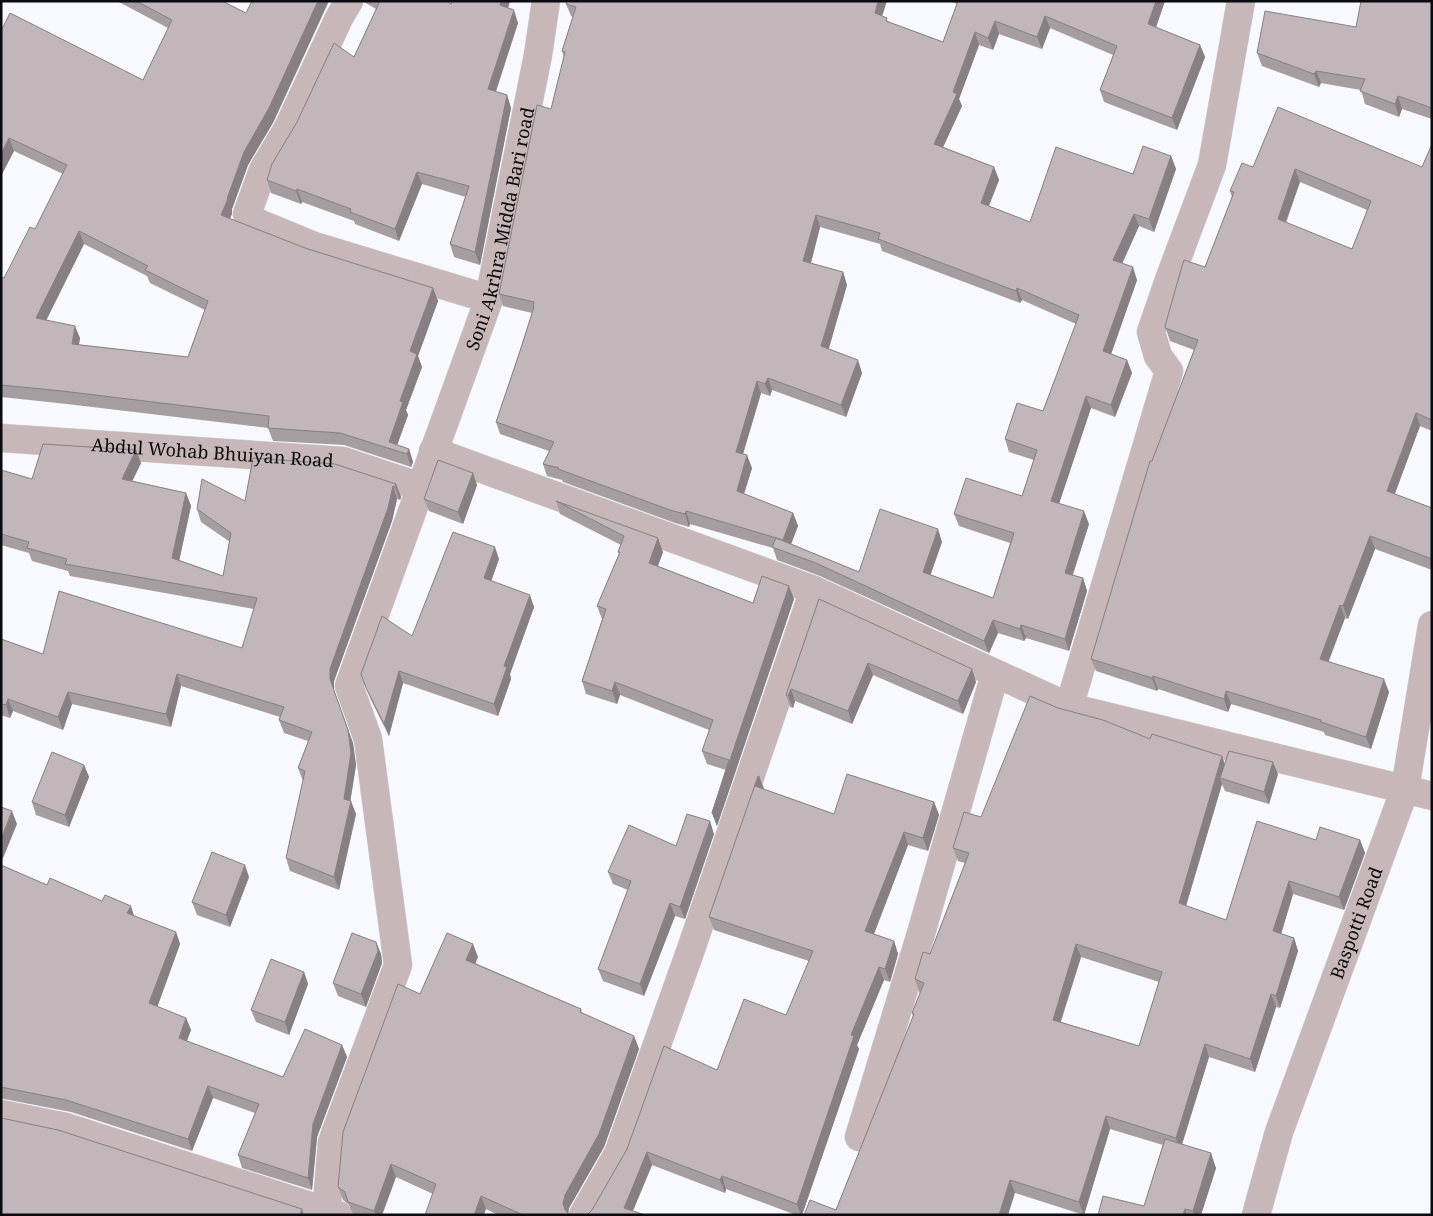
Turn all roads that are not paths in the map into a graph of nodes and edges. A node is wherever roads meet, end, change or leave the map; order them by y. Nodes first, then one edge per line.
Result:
1 (350, 1) edge
2 (546, 1) edge
3 (1241, 1) edge
4 (489, 299) junction
5 (1, 438) edge
6 (433, 451) junction
7 (421, 487) junction
8 (814, 590) junction
9 (1432, 625) edge
10 (995, 674) junction
11 (1069, 707) junction
12 (1405, 789) junction
13 (1432, 796) edge
14 (1, 1114) edge
15 (859, 1138) dead end
16 (330, 1213) edge
17 (583, 1215) edge
18 (1256, 1215) edge

1 - 4 street
2 - 4 street, Soni Akrhra Midda Bari road
3 - 11 street
4 - 6 street, Soni Akrhra Midda Bari road
5 - 7 street, Abdul Wohab Bhuiyan Road
6 - 7 street, Soni Akrhra Midda Bari road
6 - 8 street
7 - 16 street, Soni Akrhra Midda Bari road
8 - 10 street
8 - 17 street
9 - 12 street, Baspotti Road
10 - 11 street
10 - 15 street
11 - 12 street
12 - 13 street
12 - 18 street, Baspotti Road
14 - 16 street

